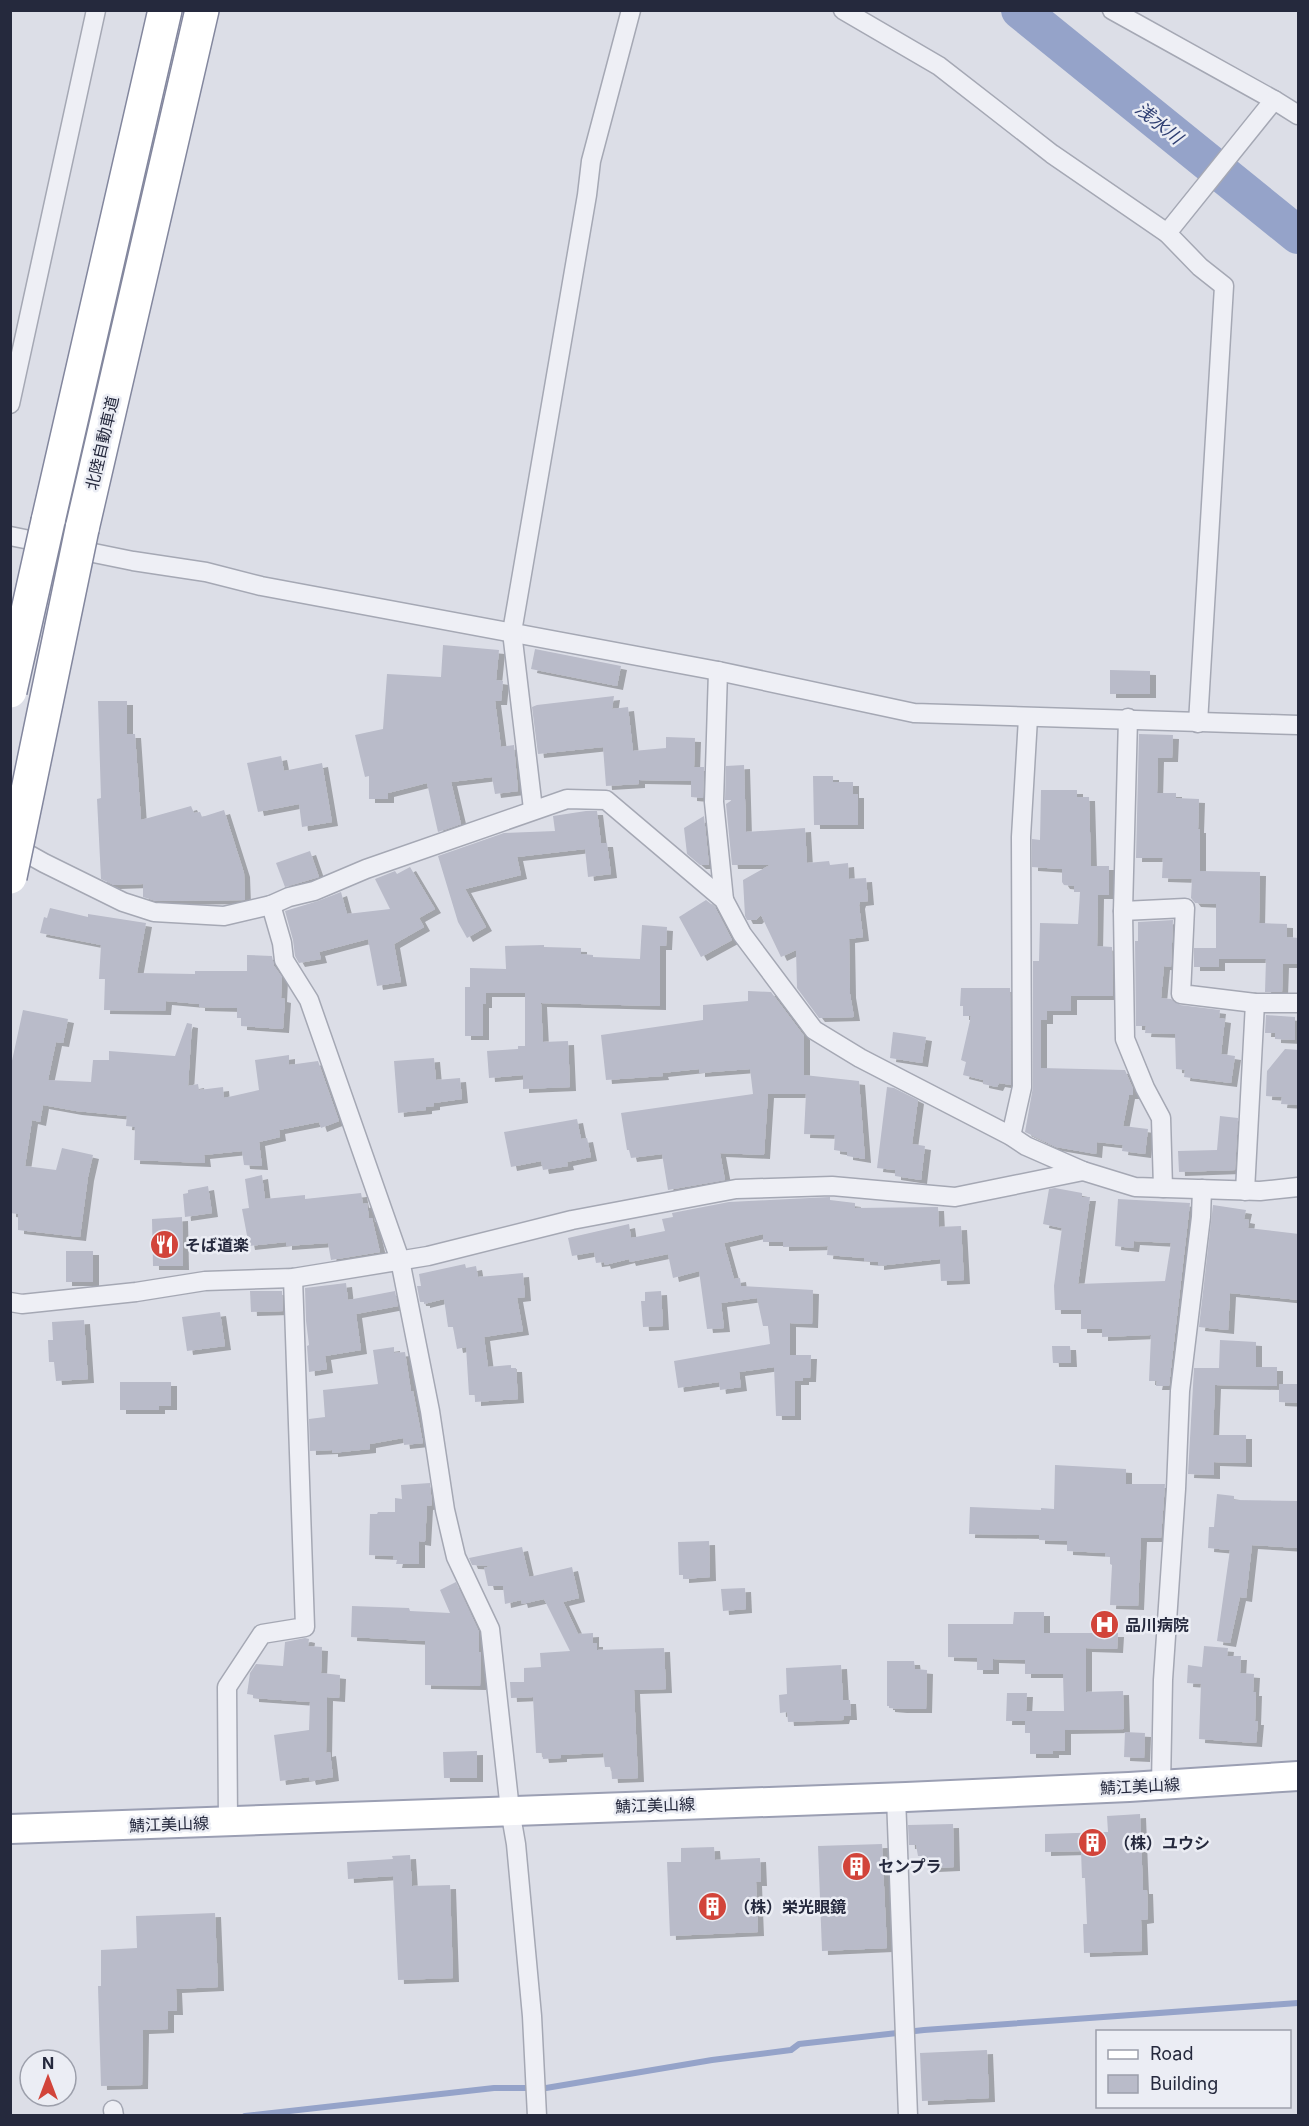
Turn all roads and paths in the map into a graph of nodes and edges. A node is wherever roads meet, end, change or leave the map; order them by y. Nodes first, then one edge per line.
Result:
1 (96, 10) edge
2 (165, 10) edge
3 (202, 10) edge
4 (631, 10) edge
5 (843, 10) edge
6 (1112, 10) edge
7 (1274, 100) junction
8 (1299, 115) edge
9 (1167, 233) junction
10 (10, 404) edge
11 (10, 536) edge
12 (512, 632) junction
13 (718, 671) junction
14 (10, 692) edge
15 (1028, 718) junction
16 (1128, 718) junction
17 (1198, 723) junction
18 (1299, 724) edge
19 (534, 809) junction
20 (10, 844) edge
21 (10, 877) edge
22 (724, 900) junction
23 (271, 905) junction
24 (1123, 911) junction
25 (1255, 1003) junction
26 (1299, 1003) edge
27 (1011, 1136) junction
28 (1083, 1171) junction
29 (1299, 1187) edge
30 (1163, 1188) junction
31 (1202, 1189) junction
32 (1245, 1191) junction
33 (400, 1260) junction
34 (293, 1278) junction
35 (10, 1302) edge
36 (1299, 1776) edge
37 (1161, 1785) junction
38 (896, 1797) junction
39 (510, 1810) junction
40 (228, 1821) junction
41 (10, 1829) edge
42 (537, 2115) edge
43 (908, 2115) edge

1 - 10 street
2 - 14 highway, bridge
3 - 21 highway, 北陸自動車道, bridge
4 - 12 street
5 - 9 street
6 - 7 street
7 - 8 street
7 - 9 street
9 - 17 street
11 - 12 street
12 - 13 street
12 - 19 street
13 - 15 street
13 - 22 street
15 - 16 street
15 - 27 street
16 - 17 street
16 - 24 street
17 - 18 street
19 - 22 street
19 - 23 street
20 - 23 street
22 - 27 street
23 - 33 street
24 - 25 street
24 - 30 street
25 - 26 street
25 - 32 street
27 - 28 street
28 - 30 street
28 - 33 street
29 - 32 street
30 - 31 street
31 - 32 street
31 - 37 street
33 - 34 street
33 - 39 street
34 - 35 street
34 - 40 street
36 - 37 main road, 鯖江美山線
37 - 38 main road, 鯖江美山線
38 - 39 main road, 鯖江美山線
38 - 43 street
39 - 40 main road, 鯖江美山線
39 - 42 street
40 - 41 main road, 鯖江美山線

